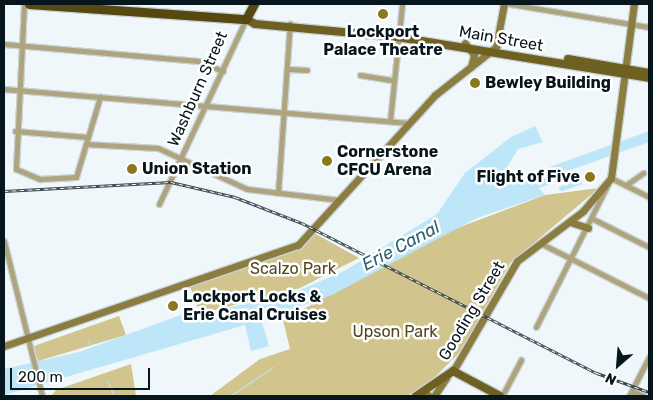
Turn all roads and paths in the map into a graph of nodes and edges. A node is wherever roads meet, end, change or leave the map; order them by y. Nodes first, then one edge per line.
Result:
1 (24, 4) edge
2 (29, 4) edge
3 (254, 4) edge
4 (402, 4) edge
5 (504, 4) edge
6 (510, 4) edge
7 (634, 4) edge
8 (246, 19) junction
9 (631, 24) junction
10 (289, 25) junction
11 (649, 26) edge
12 (397, 35) junction
13 (4, 44) edge
14 (467, 45) junction
15 (22, 46) junction
16 (494, 49) junction
17 (471, 67) junction
18 (288, 69) junction
19 (307, 70) dead end
20 (223, 71) junction
21 (624, 72) junction
22 (649, 73) edge
23 (360, 75) dead end
24 (649, 78) edge
25 (393, 80) junction
26 (4, 88) edge
27 (19, 90) junction
28 (100, 97) junction
29 (207, 106) junction
30 (284, 113) junction
31 (390, 122) junction
32 (409, 123) junction
33 (15, 131) junction
34 (88, 137) junction
35 (86, 144) junction
36 (183, 159) junction
37 (643, 173) dead end
38 (611, 178) junction
39 (626, 185) junction
40 (278, 193) junction
41 (649, 197) edge
42 (339, 200) junction
43 (159, 204) dead end
44 (592, 218) junction
45 (570, 222) junction
46 (588, 228) junction
47 (4, 241) edge
48 (539, 242) junction
49 (649, 247) edge
50 (572, 259) junction
51 (7, 270) edge
52 (649, 298) edge
53 (536, 326) dead end
54 (26, 339) junction
55 (4, 346) edge
56 (649, 357) edge
57 (520, 360) dead end
58 (453, 371) junction
59 (446, 378) junction
60 (630, 393) edge
61 (427, 394) edge
62 (42, 396) edge
63 (416, 396) edge
64 (434, 396) edge
65 (501, 396) edge
66 (643, 396) edge

1 - 15 street
2 - 8 highway
3 - 8 highway, Washburn Street
4 - 12 street
5 - 16 street
6 - 9 street
7 - 9 street
8 - 10 main road, Main Street
8 - 20 street, Washburn Street
9 - 11 street
9 - 21 street
10 - 12 main road, Main Street
10 - 18 street
12 - 14 main road, Main Street
12 - 25 street
13 - 15 street
14 - 16 main road, Main Street
14 - 17 street
15 - 20 street
15 - 27 street
16 - 17 street
16 - 21 main road, Main Street
17 - 32 street
18 - 19 street
18 - 30 street
20 - 29 street, Washburn Street
21 - 22 main road, Main Street
21 - 24 main road, Main Street
21 - 38 street
23 - 25 street
25 - 31 street
26 - 27 street
27 - 28 street
27 - 33 street
28 - 29 street
28 - 34 street
29 - 30 street
29 - 36 street, Washburn Street
30 - 31 street
30 - 40 street
31 - 32 street
32 - 42 street
33 - 34 street
33 - 35 street
34 - 35 street
35 - 36 street
36 - 40 street
36 - 43 street, Washburn Street
37 - 39 street
38 - 39 street
38 - 44 street
38 - 45 street, Gooding Street
39 - 41 street
40 - 42 street
42 - 54 street
44 - 46 street
44 - 49 street
45 - 46 street
45 - 48 street, Gooding Street
46 - 50 street
47 - 51 street
48 - 50 street
48 - 58 street, Gooding Street
50 - 52 street
50 - 53 street
51 - 54 street
54 - 55 street
54 - 62 street
56 - 60 street
57 - 65 street
58 - 59 main road, Gooding Street
58 - 65 main road
59 - 61 main road, Gooding Street
59 - 64 street, Gooding Street
60 - 66 street
61 - 63 main road, Gooding Street

